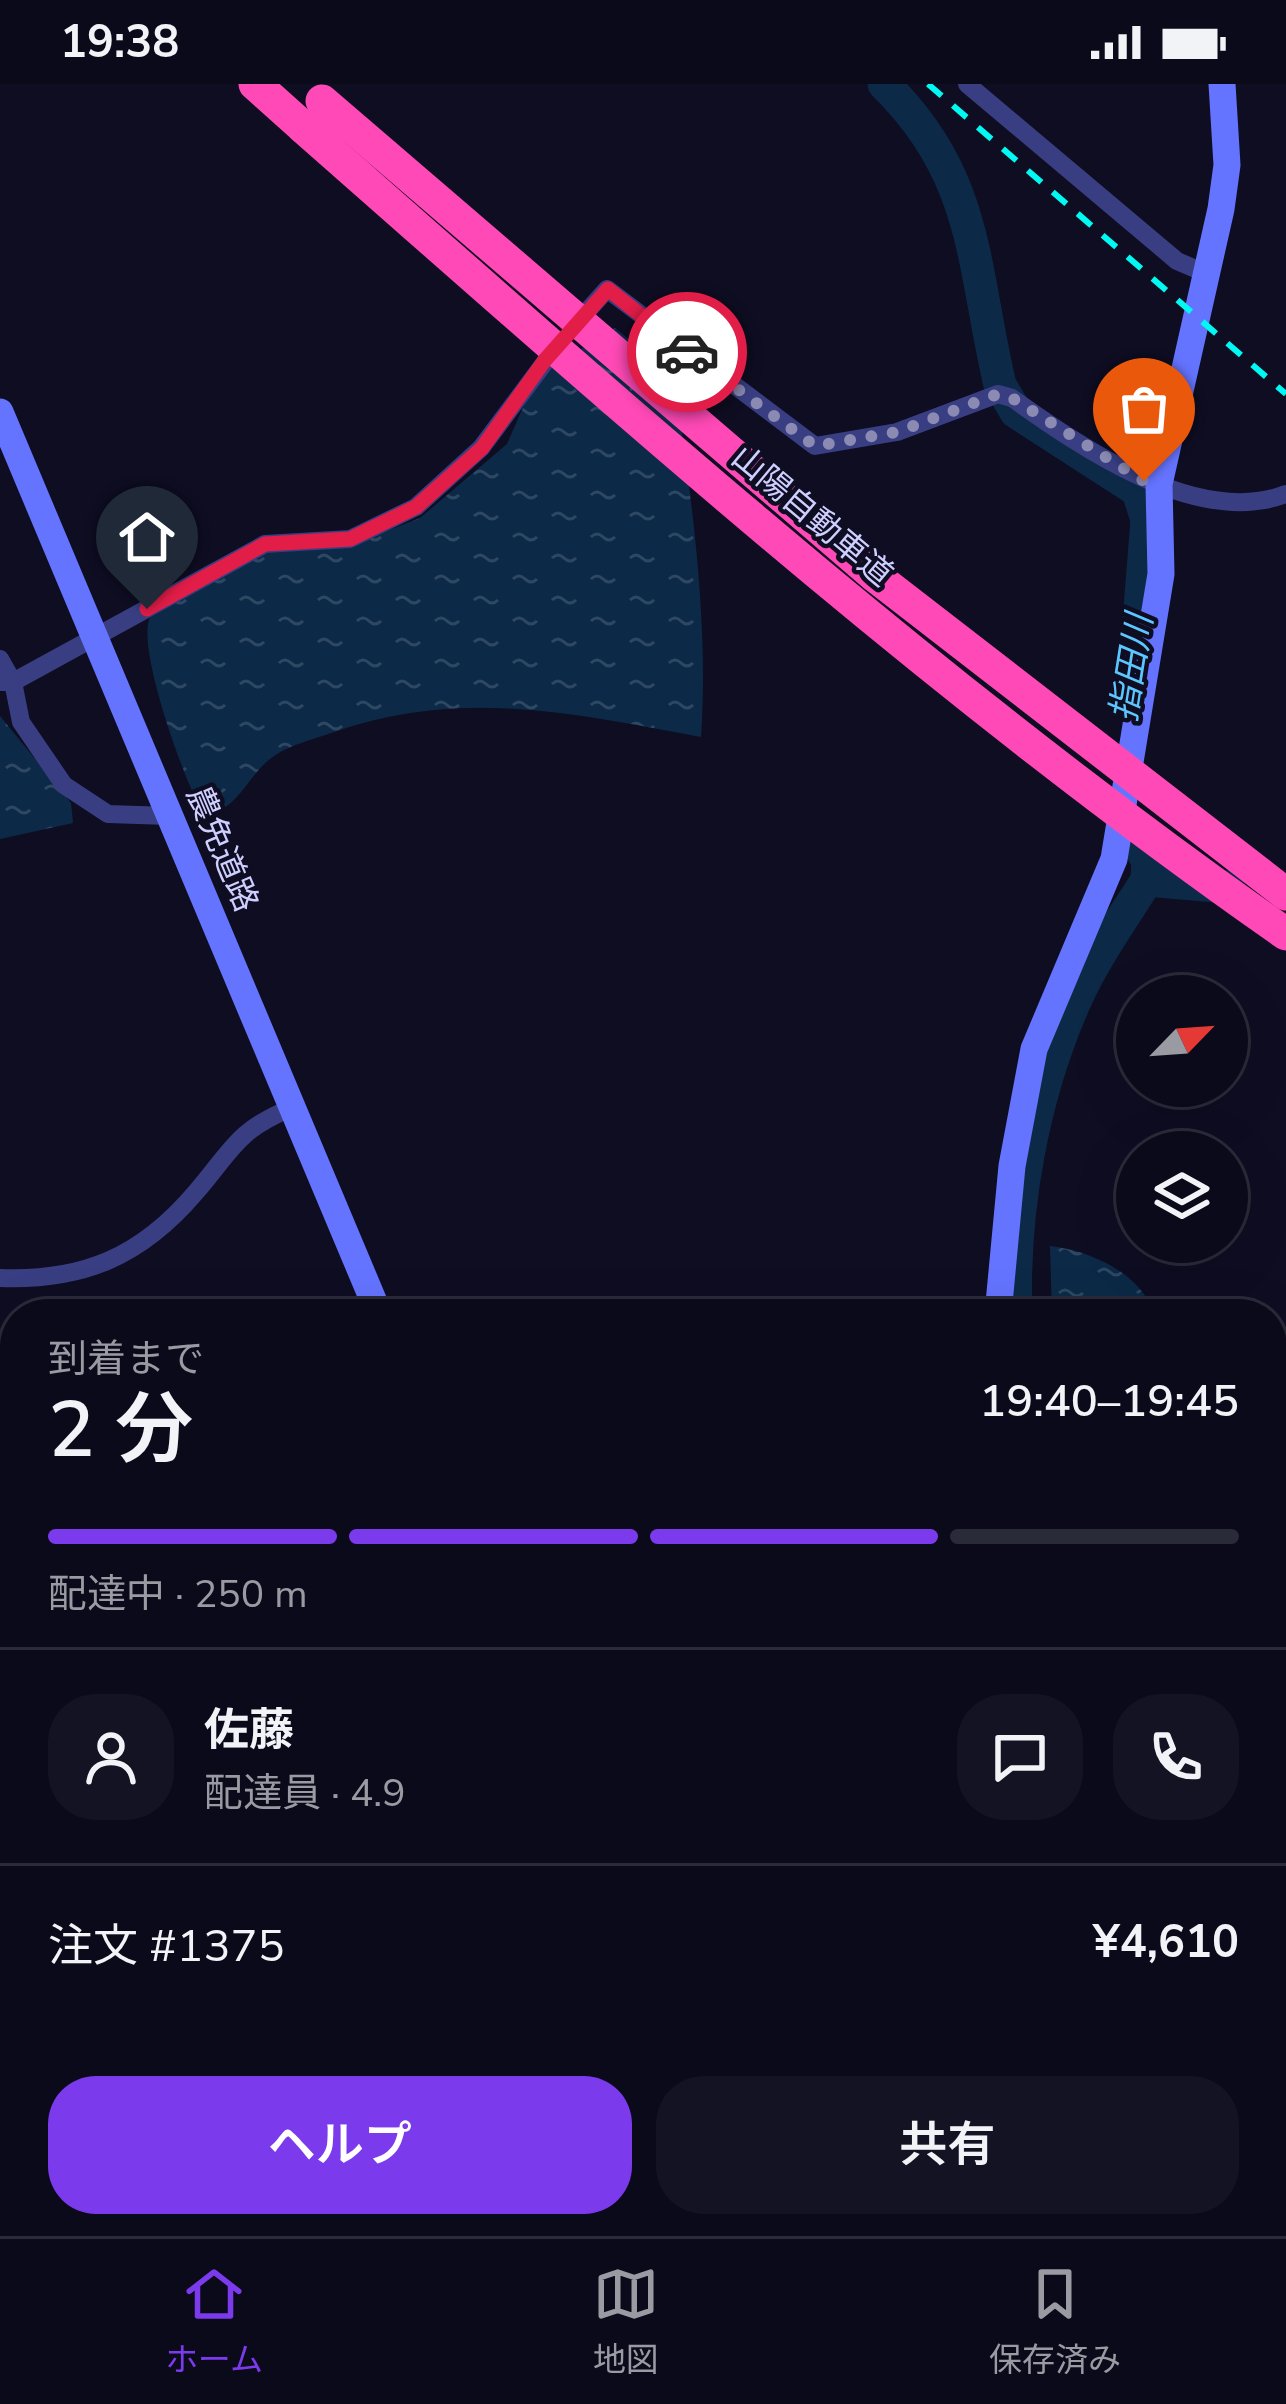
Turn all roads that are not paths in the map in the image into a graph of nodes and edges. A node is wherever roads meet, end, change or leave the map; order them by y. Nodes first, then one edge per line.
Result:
1 (255, 84) edge
2 (968, 84) edge
3 (1222, 84) edge
4 (309, 104) edge
5 (1205, 272) junction
6 (0, 412) edge
7 (1159, 484) junction
8 (1286, 494) edge
9 (92, 635) junction
10 (0, 659) edge
11 (6, 682) edge
12 (170, 817) junction
13 (1286, 894) edge
14 (1286, 934) edge
15 (292, 1108) junction
16 (0, 1278) edge
17 (373, 1299) edge
18 (999, 1299) edge

1 - 4 highway, 山陽自動車道
2 - 5 street
3 - 5 main road
4 - 13 highway, 山陽自動車道, bridge
4 - 14 highway, 山陽自動車道, bridge
5 - 7 main road
6 - 9 main road, 農免道路
7 - 8 street
7 - 9 street
7 - 18 main road, bridge
9 - 11 street
9 - 12 main road, 農免道路
10 - 11 street
11 - 12 street
12 - 15 main road, 農免道路
15 - 16 street
15 - 17 main road, 農免道路

